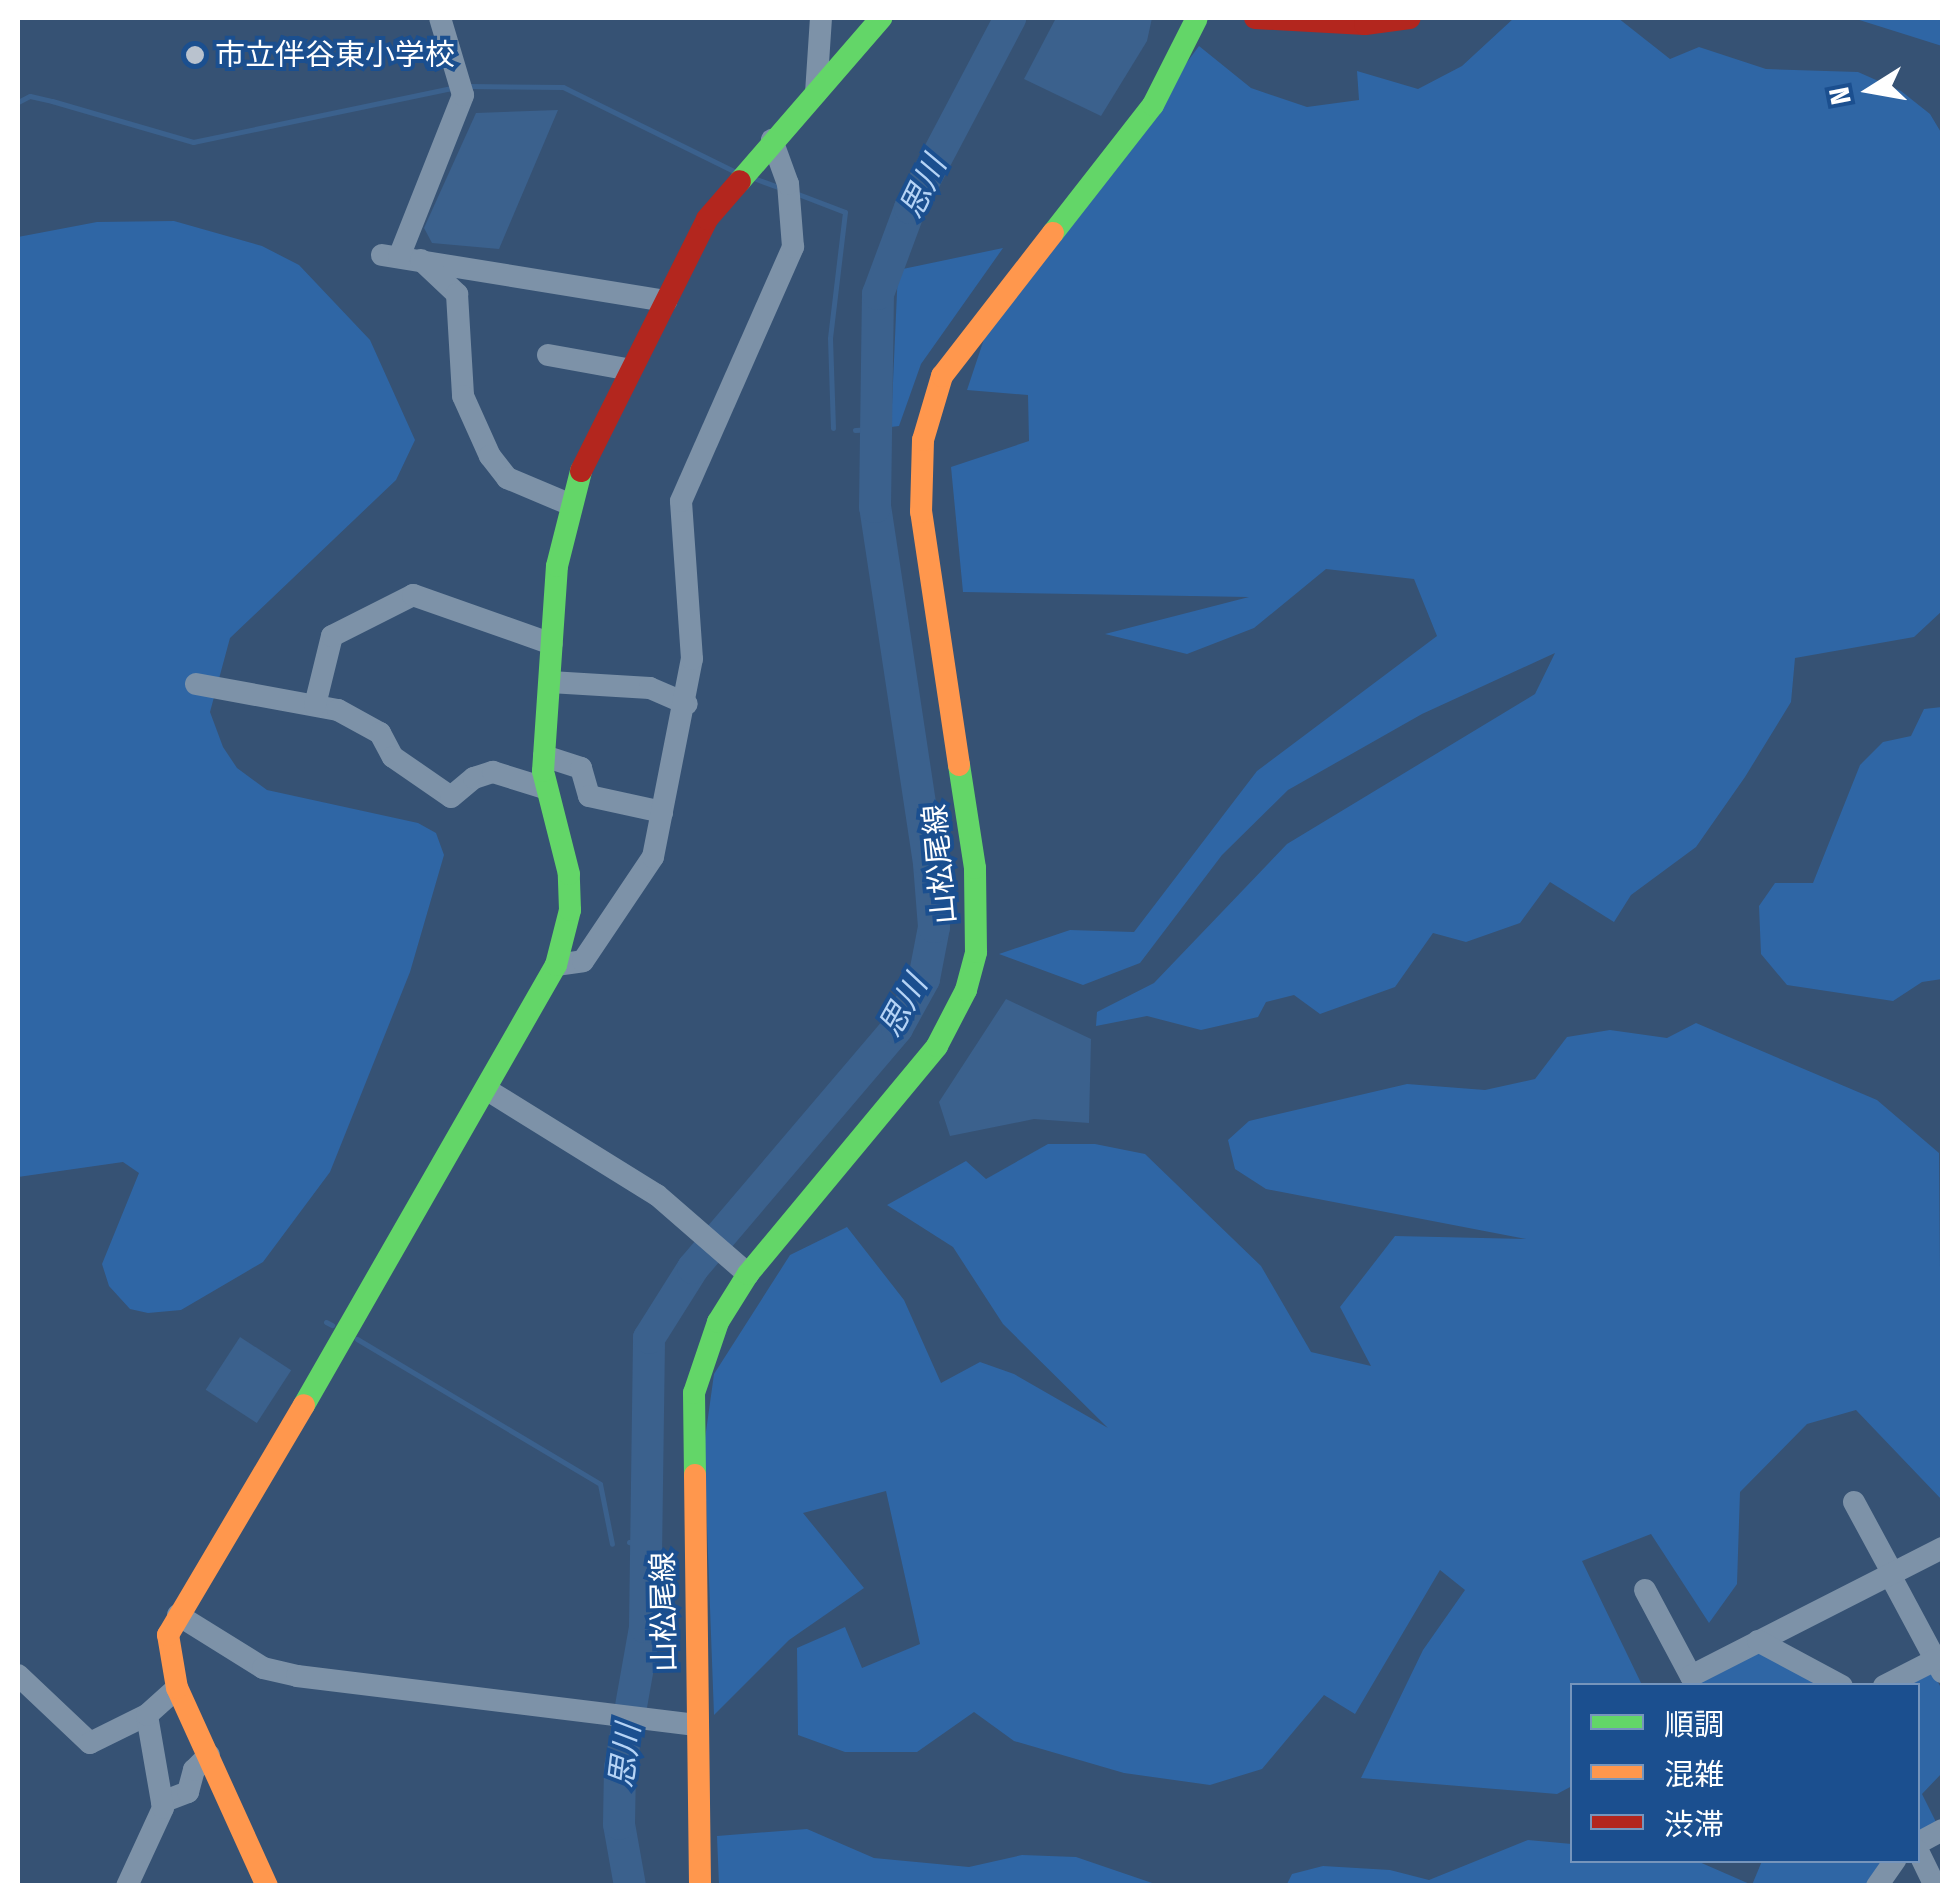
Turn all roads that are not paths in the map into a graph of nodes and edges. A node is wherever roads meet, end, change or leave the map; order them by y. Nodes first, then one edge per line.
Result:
1 (440, 18) edge
2 (821, 18) edge
3 (881, 18) edge
4 (1197, 18) edge
5 (1255, 18) edge
6 (1410, 18) edge
7 (816, 94) junction
8 (772, 140) junction
9 (401, 257) junction
10 (666, 301) junction
11 (548, 354) dead end
12 (631, 370) junction
13 (569, 504) junction
14 (552, 644) junction
15 (550, 682) junction
16 (196, 684) dead end
17 (687, 704) junction
18 (315, 705) junction
19 (544, 756) junction
20 (544, 788) junction
21 (662, 812) junction
22 (556, 965) junction
23 (489, 1091) junction
24 (748, 1274) junction
25 (1854, 1502) dead end
26 (1942, 1548) edge
27 (1891, 1574) junction
28 (1645, 1590) dead end
29 (178, 1616) junction
30 (1758, 1642) junction
31 (1939, 1666) edge
32 (18, 1675) edge
33 (1836, 1683) edge
34 (1892, 1683) edge
35 (176, 1688) junction
36 (147, 1715) junction
37 (696, 1726) junction
38 (210, 1755) junction
39 (162, 1802) junction
40 (1920, 1855) edge
41 (1893, 1863) edge
42 (127, 1886) edge
43 (267, 1886) edge
44 (700, 1886) edge
45 (1876, 1886) edge
46 (1935, 1886) edge

1 - 9 street
2 - 7 street
3 - 7 street
4 - 24 street, 山松尾線
5 - 6 street
7 - 8 street
8 - 10 street
8 - 17 street
9 - 10 street
9 - 13 street
10 - 12 street
11 - 12 street
12 - 13 street
13 - 14 street
14 - 15 street
14 - 18 street
15 - 17 street
15 - 19 street
16 - 18 street
17 - 21 street
18 - 20 street
19 - 20 street
19 - 21 street
20 - 22 street
21 - 22 street
22 - 23 street
23 - 24 street
23 - 29 street
24 - 37 street, 山松尾線
25 - 27 street
26 - 27 street
27 - 30 street
27 - 31 street
28 - 30 street
29 - 35 street
29 - 37 street
30 - 33 street
31 - 34 street
32 - 36 street
35 - 36 street
35 - 38 street
36 - 39 street
37 - 44 street, 山松尾線
38 - 39 street
38 - 43 street
39 - 42 street
40 - 46 street
41 - 45 street

